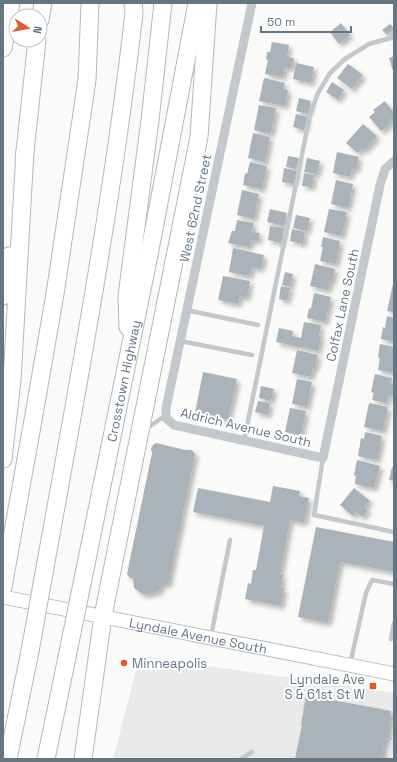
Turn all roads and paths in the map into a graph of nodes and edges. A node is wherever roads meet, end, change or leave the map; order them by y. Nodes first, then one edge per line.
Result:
1 (11, 3) edge
2 (90, 3) edge
3 (133, 3) edge
4 (163, 3) edge
5 (198, 3) edge
6 (208, 3) edge
7 (252, 3) edge
8 (394, 37) edge
9 (3, 48) edge
10 (37, 48) edge
11 (25, 151) junction
12 (394, 161) edge
13 (3, 296) edge
14 (186, 310) junction
15 (258, 325) dead end
16 (180, 341) junction
17 (130, 349) junction
18 (252, 355) dead end
19 (166, 416) junction
20 (140, 434) junction
21 (244, 441) junction
22 (323, 458) junction
23 (3, 460) edge
24 (394, 532) edge
25 (230, 540) dead end
26 (394, 584) edge
27 (3, 587) edge
28 (3, 597) edge
29 (103, 616) junction
30 (394, 623) edge
31 (211, 638) junction
32 (390, 639) dead end
33 (349, 665) junction
34 (394, 674) edge
35 (386, 738) dead end
36 (394, 739) edge
37 (252, 752) dead end
38 (8, 759) edge
39 (46, 759) edge
40 (83, 759) edge
41 (241, 759) edge

1 - 9 highway
2 - 27 highway
3 - 38 highway, bridge
4 - 17 highway
5 - 17 highway, Crosstown Highway
6 - 20 highway
7 - 14 street, West 62nd Street
8 - 21 lane
10 - 11 highway
11 - 13 highway
11 - 23 highway
12 - 22 street, Colfax Lane South
14 - 15 lane
14 - 16 street, West 62nd Street
16 - 18 lane
16 - 19 street, West 62nd Street
17 - 39 highway, Crosstown Highway, bridge
19 - 20 lane
19 - 21 street, Aldrich Avenue South
20 - 29 highway
21 - 22 street, Aldrich Avenue South
22 - 24 lane
25 - 31 lane
26 - 33 lane
28 - 29 main road, Lyndale Avenue South
29 - 31 main road, Lyndale Avenue South
29 - 40 highway
30 - 32 lane
31 - 33 main road, Lyndale Avenue South
33 - 34 main road, Lyndale Avenue South
35 - 36 path
37 - 41 lane

